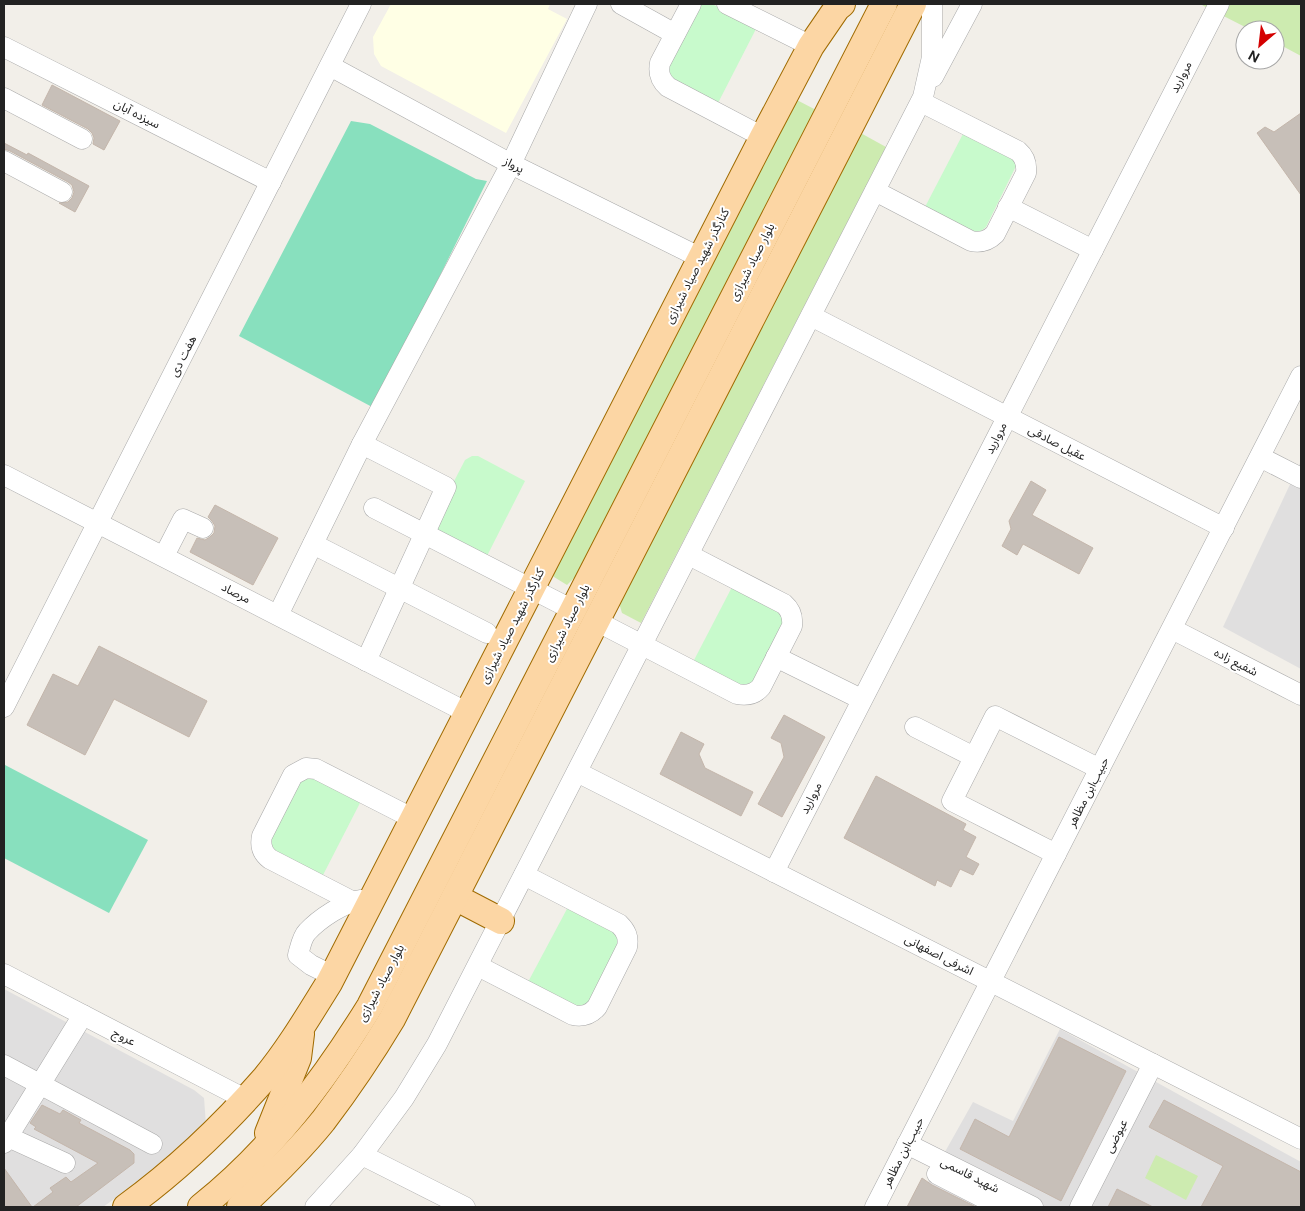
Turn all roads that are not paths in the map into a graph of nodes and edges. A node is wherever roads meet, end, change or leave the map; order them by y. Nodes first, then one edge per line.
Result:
1 (361, 4) edge
2 (587, 4) edge
3 (621, 4) edge
4 (691, 4) edge
5 (727, 4) edge
6 (832, 4) edge
7 (842, 4) edge
8 (884, 4) edge
9 (913, 4) edge
10 (932, 4) edge
11 (972, 4) edge
12 (1219, 4) edge
13 (675, 34) junction
14 (811, 46) junction
15 (4, 47) edge
16 (330, 66) junction
17 (4, 98) edge
18 (922, 99) junction
19 (763, 137) junction
20 (82, 139) dead end
21 (4, 161) edge
22 (510, 164) junction
23 (271, 182) junction
24 (875, 191) junction
25 (62, 192) dead end
26 (1008, 207) junction
27 (1093, 250) junction
28 (701, 258) junction
29 (811, 316) junction
30 (1301, 376) edge
31 (1007, 417) junction
32 (362, 444) junction
33 (1260, 457) junction
34 (4, 475) edge
35 (1301, 478) edge
36 (374, 508) dead end
37 (98, 522) junction
38 (203, 528) dead end
39 (1224, 528) junction
40 (424, 535) junction
41 (313, 544) junction
42 (688, 555) junction
43 (164, 556) junction
44 (400, 588) junction
45 (532, 589) junction
46 (573, 610) junction
47 (278, 615) junction
48 (596, 622) junction
49 (1172, 629) junction
50 (487, 633) dead end
51 (642, 645) junction
52 (776, 657) junction
53 (366, 661) junction
54 (1301, 695) edge
55 (861, 700) junction
56 (4, 708) edge
57 (468, 713) junction
58 (915, 727) dead end
59 (974, 757) junction
60 (1100, 769) junction
61 (577, 772) junction
62 (414, 819) junction
63 (1056, 854) junction
64 (774, 872) junction
65 (524, 875) junction
66 (455, 898) junction
67 (364, 903) junction
68 (501, 921) junction
69 (478, 966) junction
70 (4, 974) edge
71 (333, 976) junction
72 (991, 982) junction
73 (83, 1015) junction
74 (302, 1028) junction
75 (1153, 1064) junction
76 (4, 1065) edge
77 (39, 1084) junction
78 (245, 1099) junction
79 (5, 1138) edge
80 (1301, 1139) edge
81 (152, 1144) dead end
82 (908, 1144) junction
83 (259, 1154) junction
84 (362, 1155) junction
85 (65, 1163) dead end
86 (937, 1174) dead end
87 (126, 1207) edge
88 (201, 1207) edge
89 (240, 1207) edge
90 (315, 1207) edge
91 (465, 1207) edge
92 (875, 1207) edge
93 (1001, 1207) edge
94 (1033, 1207) edge
95 (1080, 1207) edge

1 - 16 street, هفت دی
2 - 22 street
3 - 13 street
4 - 13 street
5 - 14 street
6 - 14 street
7 - 14 main road, کنارگذر شهید صیاد شیرازی
8 - 46 main road, بلوار صیاد شیرازی
9 - 48 main road, بلوار صیاد شیرازی
10 - 18 street
11 - 18 street
12 - 27 street, مروارید
13 - 19 street
14 - 19 main road, کنارگذر شهید صیاد شیرازی
15 - 23 street, سیزده آبان
16 - 22 street, پرواز
16 - 23 street, هفت دی
17 - 20 street
18 - 24 street
18 - 26 street
19 - 28 main road, کنارگذر شهید صیاد شیرازی
21 - 25 street
22 - 28 street, پرواز
22 - 32 street
23 - 37 street, هفت دی
24 - 26 street
24 - 29 street
26 - 27 street
27 - 31 street, مروارید
28 - 45 main road, کنارگذر شهید صیاد شیرازی
29 - 31 street, عقیل صادقی
29 - 42 street
30 - 33 street, حبیب‌ابن مظاهر
31 - 39 street, عقیل صادقی
31 - 55 street, مروارید
32 - 40 street
32 - 41 street
33 - 35 street
33 - 39 street, حبیب‌ابن مظاهر
34 - 37 street, مرصاد
36 - 40 street
37 - 43 street, مرصاد
37 - 56 street, هفت دی
38 - 43 street
39 - 49 street, حبیب‌ابن مظاهر
40 - 44 street
40 - 45 street
41 - 44 street
41 - 47 street
42 - 51 street
42 - 52 street
43 - 47 street, مرصاد
44 - 50 street
44 - 53 street
45 - 46 street
45 - 57 main road, کنارگذر شهید صیاد شیرازی
46 - 83 main road, بلوار صیاد شیرازی
47 - 53 street, مرصاد
48 - 51 street
48 - 66 main road, بلوار صیاد شیرازی
49 - 54 street, شفیع زاده
49 - 60 street, حبیب‌ابن مظاهر
51 - 52 street
51 - 61 street
52 - 55 street
53 - 57 street, مرصاد
55 - 64 street, مروارید
57 - 62 main road, کنارگذر شهید صیاد شیرازی
58 - 59 street
59 - 60 street
59 - 63 street
60 - 63 street, حبیب‌ابن مظاهر
61 - 64 street, اشرفی اصفهانی
61 - 65 street
62 - 67 main road, کنارگذر شهید صیاد شیرازی
62 - 67 street
63 - 72 street, حبیب‌ابن مظاهر
64 - 72 street, اشرفی اصفهانی
65 - 68 street
65 - 69 street
66 - 68 main road
66 - 89 main road, بلوار صیاد شیرازی
67 - 71 main road, کنارگذر شهید صیاد شیرازی
67 - 71 street
68 - 69 street
69 - 84 street
70 - 73 street, عروج
71 - 74 main road, کنارگذر شهید صیاد شیرازی
72 - 75 street, اشرفی اصفهانی
72 - 82 street, حبیب‌ابن مظاهر
73 - 77 street
73 - 78 street, عروج
74 - 78 main road, کنارگذر شهید صیاد شیرازی
74 - 83 main road
75 - 80 street, اشرفی اصفهانی
75 - 95 street, عیوضی
76 - 77 street
77 - 79 street
77 - 81 street
78 - 87 main road, کنارگذر شهید صیاد شیرازی
79 - 85 street
82 - 92 street, حبیب‌ابن مظاهر
82 - 94 street, شهید قاسمی
83 - 88 main road, بلوار صیاد شیرازی
84 - 90 street
84 - 91 street
86 - 93 street

